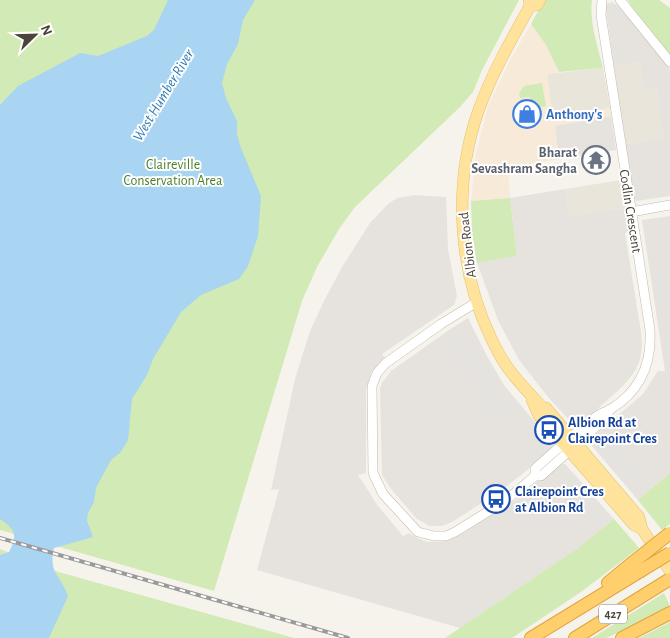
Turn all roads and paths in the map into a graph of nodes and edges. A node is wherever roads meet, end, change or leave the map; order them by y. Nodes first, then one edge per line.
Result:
1 (540, 0) edge
2 (602, 0) edge
3 (620, 0) edge
4 (529, 3) edge
5 (670, 62) edge
6 (670, 205) edge
7 (631, 212) junction
8 (476, 302) junction
9 (569, 444) junction
10 (670, 533) edge
11 (670, 553) edge
12 (635, 568) junction
13 (670, 571) edge
14 (670, 580) edge
15 (667, 615) edge
16 (531, 638) edge
17 (575, 638) edge
18 (622, 638) edge

1 - 4 main road, Albion Road
2 - 7 street, Codlin Crescent
3 - 5 street
4 - 8 main road, Albion Road
6 - 7 street
7 - 9 street, Codlin Crescent
8 - 9 main road, Albion Road
8 - 9 street, Codlin Crescent
9 - 13 main road, Albion Road
10 - 12 highway, bridge
11 - 12 highway, bridge
12 - 16 highway, 427
14 - 17 highway, 427
15 - 18 highway

